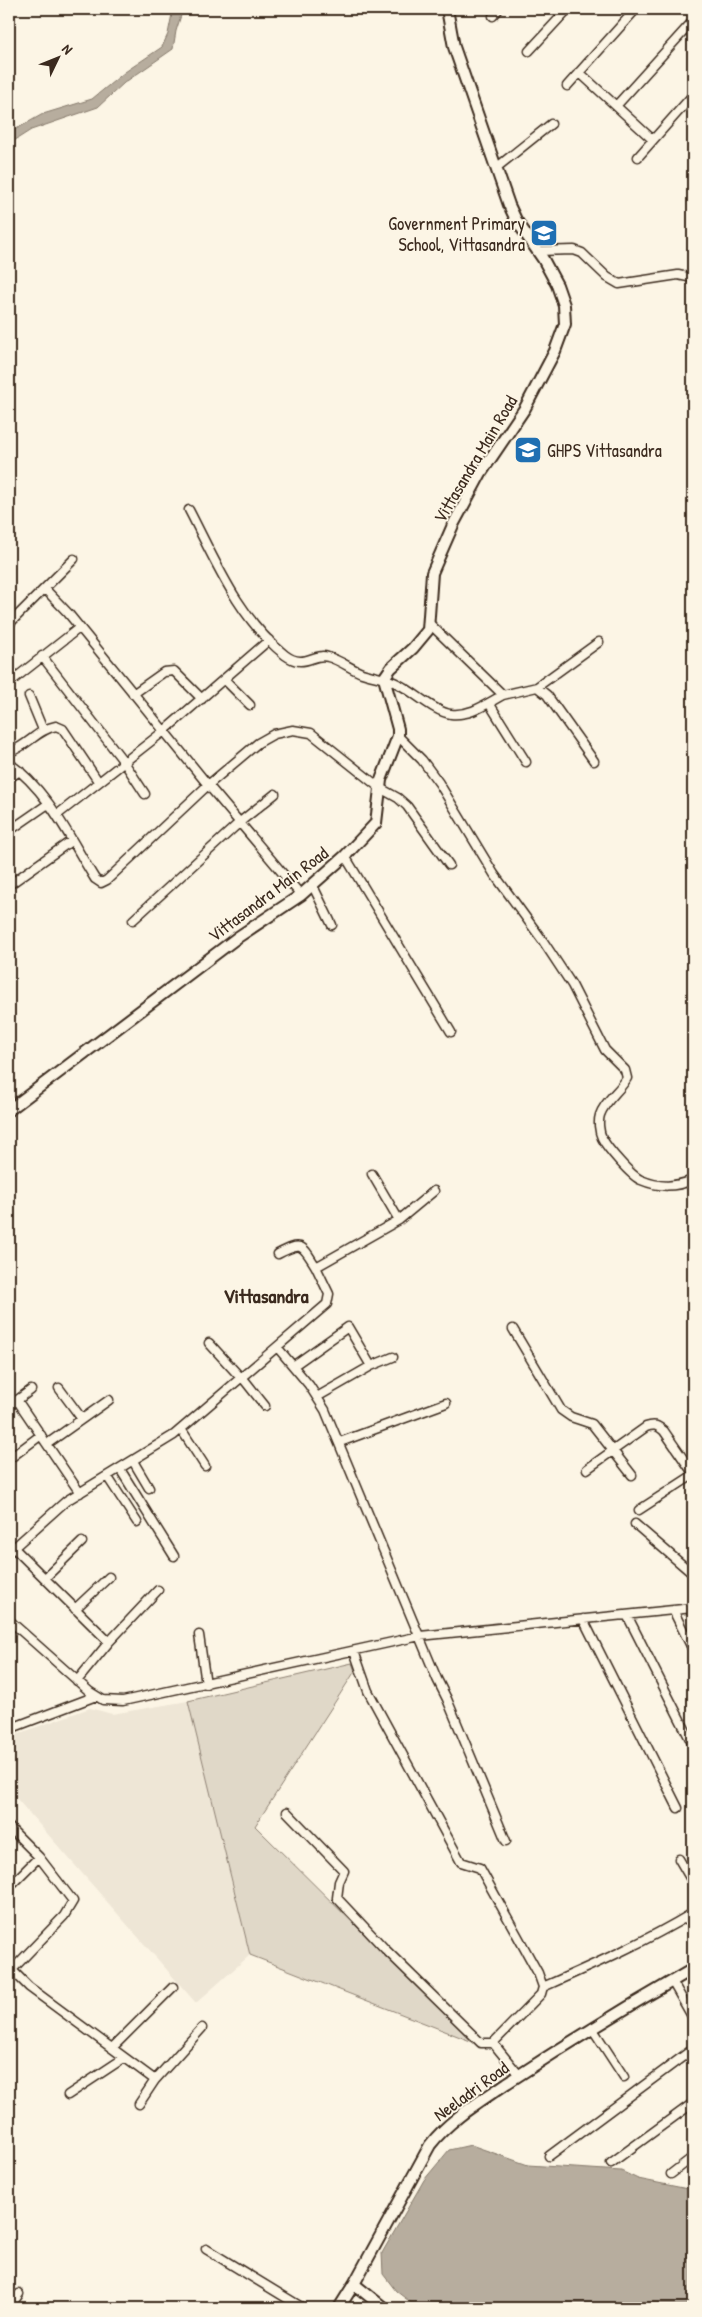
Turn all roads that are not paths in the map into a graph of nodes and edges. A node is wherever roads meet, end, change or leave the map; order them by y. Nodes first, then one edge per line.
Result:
1 (447, 9) edge
2 (499, 9) edge
3 (568, 9) edge
4 (636, 9) edge
5 (493, 16) dead end
6 (693, 21) edge
7 (529, 51) dead end
8 (579, 72) junction
9 (567, 86) dead end
10 (693, 95) edge
11 (616, 106) junction
12 (551, 124) dead end
13 (653, 140) junction
14 (638, 157) dead end
15 (496, 168) junction
16 (537, 251) junction
17 (693, 278) edge
18 (189, 510) dead end
19 (74, 559) dead end
20 (45, 589) junction
21 (9, 624) edge
22 (430, 624) junction
23 (78, 628) junction
24 (270, 640) junction
25 (599, 642) dead end
26 (42, 656) junction
27 (384, 678) junction
28 (225, 680) junction
29 (9, 683) edge
30 (537, 687) junction
31 (133, 694) junction
32 (503, 695) junction
33 (29, 696) dead end
34 (202, 699) junction
35 (489, 703) junction
36 (250, 705) dead end
37 (44, 730) junction
38 (164, 731) junction
39 (398, 736) junction
40 (9, 747) edge
41 (594, 761) dead end
42 (124, 762) junction
43 (526, 762) dead end
44 (9, 763) edge
45 (20, 771) junction
46 (9, 778) edge
47 (98, 782) junction
48 (208, 786) junction
49 (380, 788) junction
50 (145, 794) dead end
51 (275, 794) dead end
52 (48, 804) junction
53 (57, 815) junction
54 (240, 822) junction
55 (9, 831) edge
56 (71, 841) junction
57 (345, 856) junction
58 (449, 865) dead end
59 (9, 885) edge
60 (313, 886) junction
61 (301, 895) junction
62 (133, 920) dead end
63 (332, 925) dead end
64 (451, 1032) dead end
65 (9, 1110) edge
66 (372, 1174) dead end
67 (693, 1180) edge
68 (434, 1191) dead end
69 (399, 1220) junction
70 (278, 1254) dead end
71 (316, 1267) junction
72 (513, 1329) dead end
73 (209, 1343) dead end
74 (277, 1347) junction
75 (393, 1357) dead end
76 (293, 1366) junction
77 (371, 1366) junction
78 (241, 1378) junction
79 (59, 1388) dead end
80 (31, 1390) dead end
81 (318, 1397) junction
82 (17, 1400) junction
83 (109, 1400) dead end
84 (446, 1404) dead end
85 (9, 1406) edge
86 (265, 1406) dead end
87 (82, 1419) junction
88 (181, 1429) junction
89 (41, 1435) junction
90 (340, 1442) junction
91 (47, 1444) junction
92 (613, 1450) junction
93 (9, 1459) edge
94 (134, 1461) junction
95 (205, 1466) dead end
96 (120, 1469) junction
97 (587, 1469) dead end
98 (693, 1474) edge
99 (632, 1475) dead end
100 (107, 1476) junction
101 (150, 1488) dead end
102 (80, 1492) junction
103 (639, 1510) dead end
104 (137, 1522) dead end
105 (635, 1524) dead end
106 (82, 1542) dead end
107 (11, 1550) edge
108 (174, 1556) dead end
109 (693, 1574) edge
110 (109, 1576) dead end
111 (44, 1578) junction
112 (158, 1590) dead end
113 (693, 1608) edge
114 (75, 1609) junction
115 (673, 1610) junction
116 (627, 1615) junction
117 (583, 1619) junction
118 (9, 1620) edge
119 (199, 1636) dead end
120 (420, 1636) junction
121 (109, 1642) junction
122 (693, 1650) edge
123 (354, 1652) junction
124 (77, 1681) junction
125 (206, 1684) junction
126 (96, 1696) junction
127 (9, 1729) edge
128 (693, 1745) edge
129 (678, 1808) dead end
130 (287, 1812) dead end
131 (9, 1827) edge
132 (506, 1841) dead end
133 (39, 1857) junction
134 (679, 1859) dead end
135 (693, 1883) edge
136 (9, 1888) edge
137 (693, 1913) edge
138 (693, 1969) edge
139 (10, 1972) edge
140 (672, 1981) junction
141 (543, 1987) junction
142 (173, 1988) dead end
143 (693, 2018) edge
144 (202, 2028) dead end
145 (592, 2028) junction
146 (493, 2043) junction
147 (112, 2048) junction
148 (693, 2049) edge
149 (124, 2058) junction
150 (519, 2076) junction
151 (624, 2077) dead end
152 (155, 2080) junction
153 (68, 2095) dead end
154 (693, 2103) edge
155 (139, 2104) dead end
156 (549, 2156) dead end
157 (693, 2157) edge
158 (611, 2163) dead end
159 (671, 2174) dead end
160 (206, 2249) dead end
161 (354, 2284) junction
162 (20, 2294) dead end
163 (9, 2308) edge
164 (303, 2308) edge
165 (339, 2308) edge
166 (384, 2308) edge

1 - 15 street, Vittasandra Main Road
2 - 5 street
3 - 7 street
4 - 8 street
6 - 11 street
8 - 9 street
8 - 11 street
10 - 13 street
11 - 13 street
12 - 15 street
13 - 14 street
15 - 16 street, Vittasandra Main Road
16 - 17 street
16 - 22 street, Vittasandra Main Road
18 - 24 street
19 - 20 street
20 - 21 street
20 - 23 street
22 - 27 street
22 - 32 street
23 - 26 street
23 - 31 street
24 - 27 street
24 - 28 street
25 - 30 street
26 - 29 street
26 - 42 street
27 - 35 street
27 - 39 street, Vittasandra Main Road
28 - 34 street
28 - 36 street
30 - 32 street
30 - 41 street
31 - 34 street
31 - 38 street
32 - 35 street
33 - 37 street
34 - 38 street
35 - 43 street
37 - 40 street
37 - 47 street
38 - 42 street
38 - 48 street
39 - 49 street, Vittasandra Main Road
39 - 67 street
42 - 47 street
42 - 50 street
44 - 45 street
45 - 46 street
45 - 52 street
47 - 53 street
48 - 49 street
48 - 54 street
48 - 56 street
49 - 57 street, Vittasandra Main Road
49 - 58 street
51 - 54 street
52 - 53 street
52 - 55 street
53 - 56 street
54 - 61 street
54 - 62 street
56 - 59 street
57 - 60 street, Vittasandra Main Road
57 - 64 street
60 - 61 street, Vittasandra Main Road
60 - 63 street
61 - 65 street, Vittasandra Main Road
66 - 69 street
68 - 69 street
69 - 71 street
70 - 71 street
71 - 74 street
72 - 92 street
73 - 78 street
74 - 76 street
74 - 78 street
75 - 77 street
76 - 77 street
76 - 81 street
77 - 81 street
78 - 86 street
78 - 88 street
79 - 87 street
80 - 82 street
81 - 90 street
82 - 85 street
82 - 89 street
83 - 87 street
84 - 90 street
87 - 91 street
88 - 94 street
88 - 95 street
89 - 91 street
89 - 93 street
90 - 120 street
91 - 102 street
92 - 97 street
92 - 98 street
92 - 99 street
94 - 96 street
94 - 101 street
96 - 100 street
96 - 108 street
98 - 103 street
100 - 102 street
100 - 104 street
102 - 107 street
105 - 109 street
106 - 111 street
107 - 111 street
110 - 114 street
111 - 114 street
112 - 121 street
113 - 115 street
114 - 121 street
115 - 116 street
115 - 122 street
116 - 117 street
116 - 128 street
117 - 120 street
117 - 129 street
118 - 124 street
119 - 125 street
120 - 123 street
120 - 132 street
121 - 124 street
123 - 125 street
123 - 141 street
124 - 126 street
125 - 126 street
126 - 127 street
130 - 146 street
131 - 133 street
133 - 136 street
133 - 139 street
134 - 135 street
137 - 141 street
138 - 140 street, Neeladri Road
139 - 147 street
140 - 143 street
140 - 145 street, Neeladri Road
141 - 146 street
142 - 147 street
144 - 152 street
145 - 150 street, Neeladri Road
145 - 151 street
146 - 150 street
147 - 149 street
148 - 156 street
149 - 152 street
149 - 153 street
150 - 161 street, Neeladri Road
152 - 155 street
154 - 158 street
157 - 159 street
160 - 164 street
161 - 165 street, Neeladri Road
161 - 166 street
162 - 163 street

